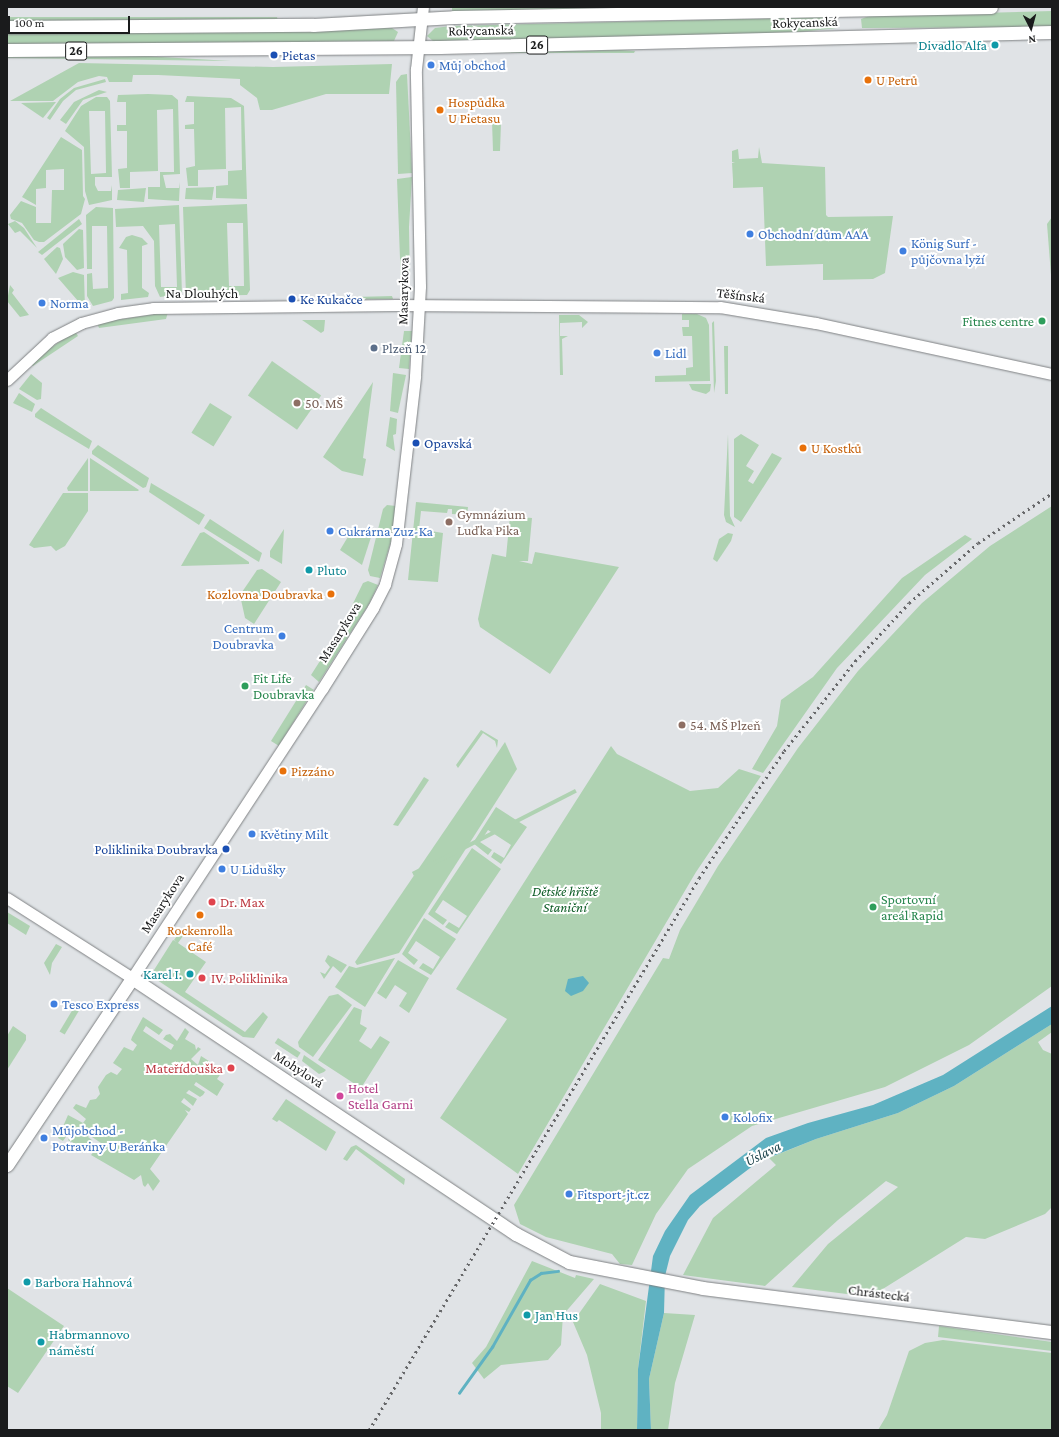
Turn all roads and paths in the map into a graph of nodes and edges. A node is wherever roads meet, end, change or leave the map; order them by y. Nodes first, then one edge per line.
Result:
1 (423, 7) edge
2 (991, 7) edge
3 (420, 20) junction
4 (7, 27) edge
5 (1052, 32) edge
6 (417, 47) junction
7 (7, 50) edge
8 (419, 306) junction
9 (1052, 374) edge
10 (7, 380) edge
11 (7, 898) edge
12 (132, 978) junction
13 (7, 1165) edge
14 (703, 1288) joint
15 (1052, 1332) edge

1 - 3 street, Masarykova
2 - 3 main road, Rokycanská / 26
3 - 4 main road, Rokycanská / 26
3 - 6 street, Masarykova
5 - 6 main road, Rokycanská / 26
6 - 7 main road, Rokycanská / 26
6 - 8 street, Masarykova
8 - 9 street, Těšínská
8 - 10 street, Na Dlouhých
8 - 12 street, Masarykova
11 - 12 street, Mohylová
12 - 13 main road, Masarykova
12 - 14 main road, Mohylová
14 - 15 main road, Chrástecká

